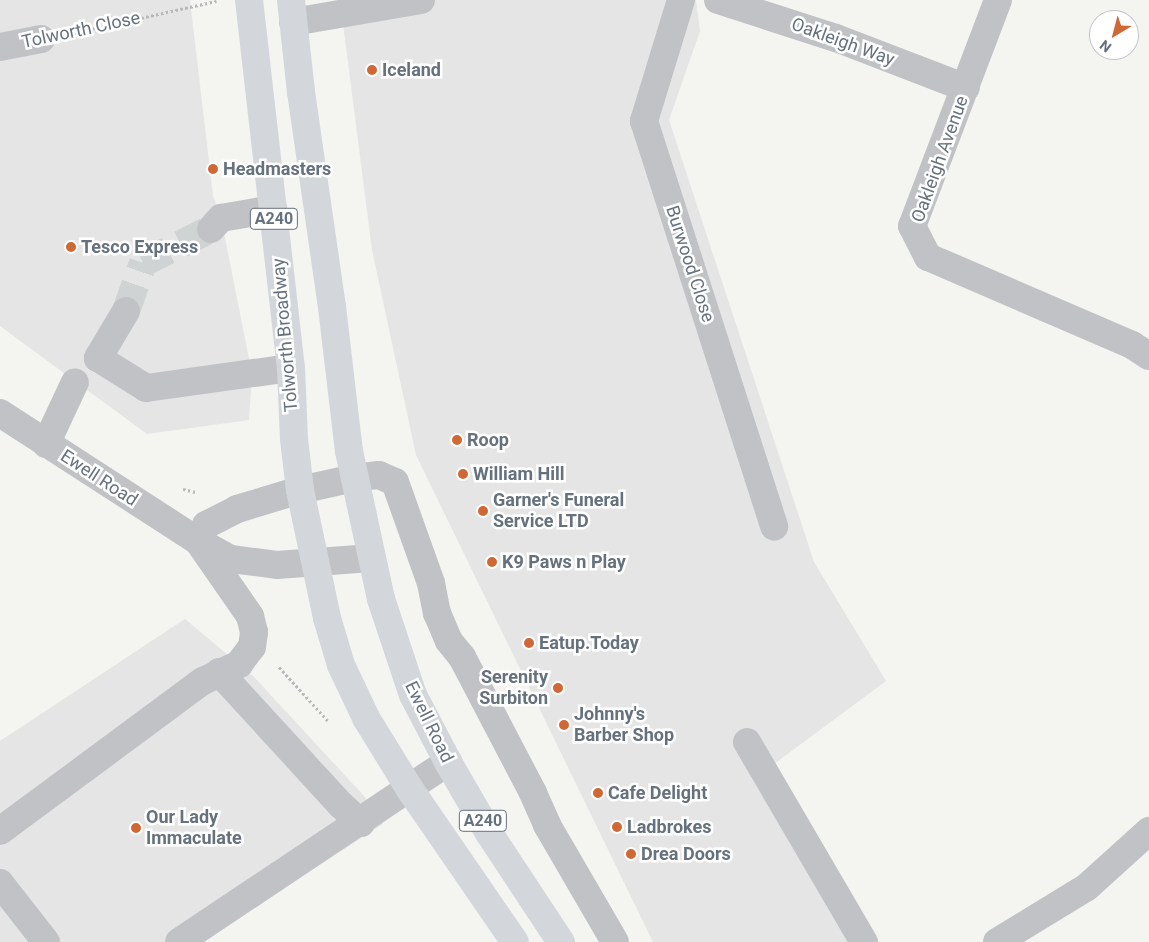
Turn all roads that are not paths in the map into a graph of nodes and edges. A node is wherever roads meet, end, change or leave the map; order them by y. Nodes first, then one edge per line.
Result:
1 (250, 0) edge
2 (421, 0) edge
3 (681, 0) edge
4 (998, 0) edge
5 (722, 1) edge
6 (292, 11) edge
7 (41, 39) road end
8 (0, 47) edge
9 (966, 88) junction
10 (273, 209) junction
11 (211, 229) tunnel mouth
12 (126, 311) tunnel mouth
13 (1149, 356) edge
14 (290, 368) junction
15 (75, 382) dead end
16 (0, 413) edge
17 (46, 444) junction
18 (354, 478) junction
19 (300, 490) junction
20 (774, 527) dead end
21 (198, 541) junction
22 (371, 558) junction
23 (314, 563) junction
24 (218, 672) junction
25 (747, 742) dead end
26 (448, 762) junction
27 (409, 788) junction
28 (361, 823) junction
29 (0, 831) edge
30 (1149, 831) edge
31 (0, 883) edge
32 (46, 942) edge
33 (179, 942) edge
34 (515, 942) edge
35 (561, 942) edge
36 (615, 942) edge
37 (864, 942) edge
38 (997, 942) edge

1 - 10 main road, Tolworth Broadway / A240
2 - 6 street
3 - 20 street, Burwood Close
4 - 9 street, Oakleigh Avenue
5 - 9 street, Oakleigh Way
6 - 18 main road, A240
7 - 8 street, Tolworth Close
9 - 13 street, Oakleigh Avenue
10 - 11 street
10 - 14 main road, Tolworth Broadway / A240
12 - 14 street
14 - 19 main road, Tolworth Broadway / A240
15 - 17 street
16 - 17 street, Ewell Road
17 - 21 street, Ewell Road
18 - 19 street
18 - 22 main road, Ewell Road / A240
18 - 36 street
19 - 21 street
19 - 23 main road, A240
21 - 23 street, Ewell Road
21 - 24 street
22 - 23 street, Ewell Road
22 - 26 main road, Ewell Road / A240
23 - 27 main road, A240
24 - 28 street
24 - 29 street
25 - 37 street
26 - 27 street
26 - 35 main road, Ewell Road / A240
27 - 28 street
27 - 34 main road, A240
28 - 33 street
30 - 38 street
31 - 32 street

